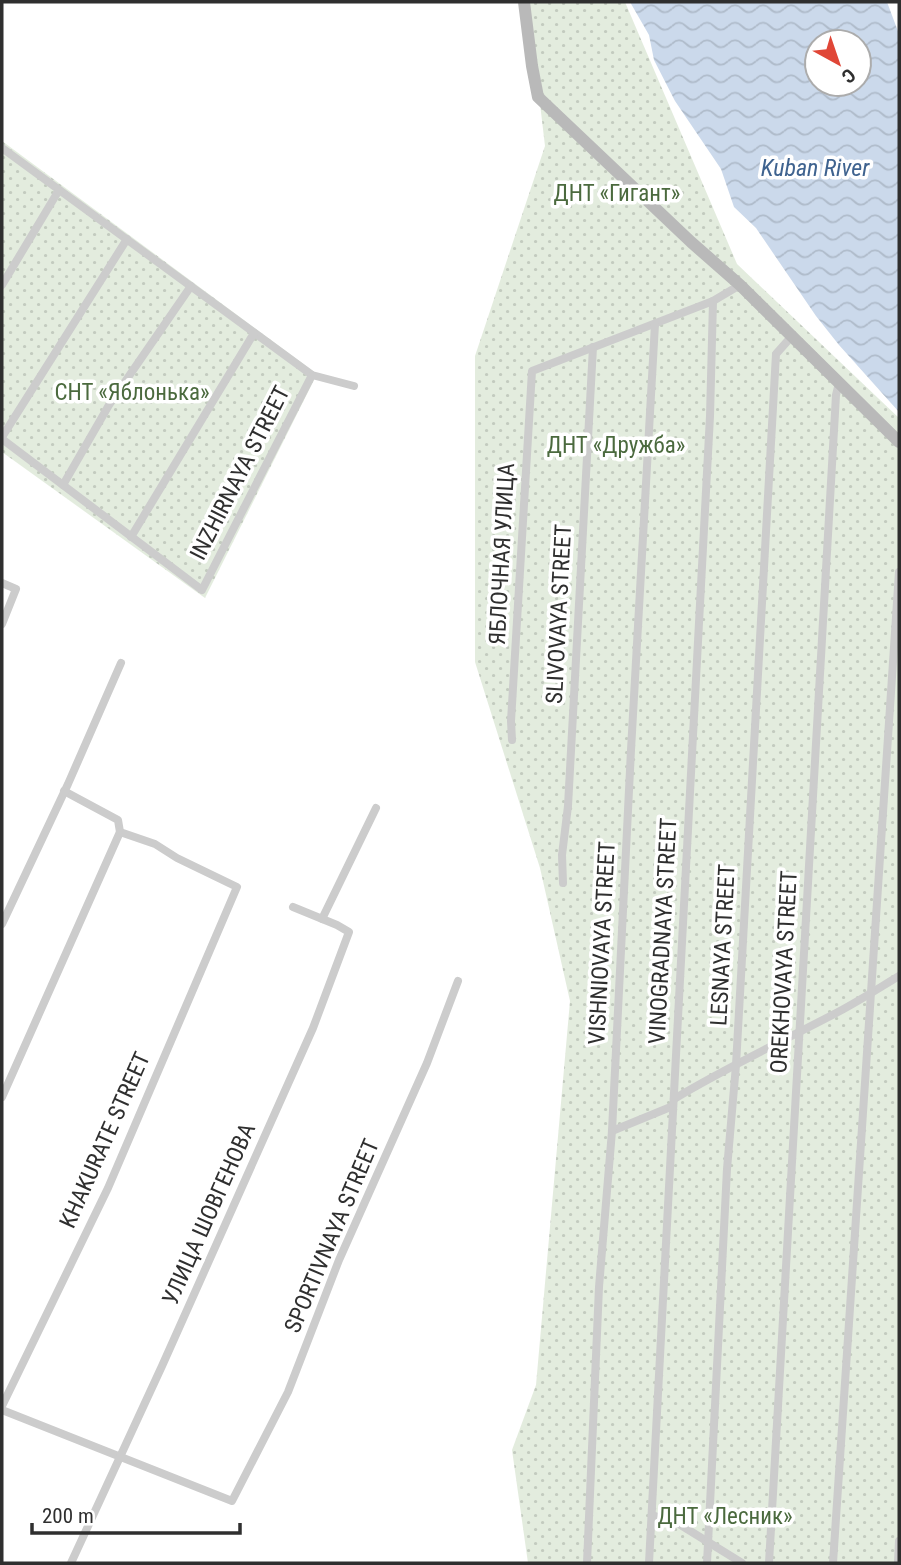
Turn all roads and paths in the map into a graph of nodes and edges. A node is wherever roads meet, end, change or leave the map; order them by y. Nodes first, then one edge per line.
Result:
1 (524, 2) edge
2 (2, 148) edge
3 (59, 190) junction
4 (127, 239) junction
5 (2, 285) edge
6 (740, 285) junction
7 (191, 286) junction
8 (713, 301) junction
9 (655, 324) junction
10 (254, 333) junction
11 (792, 336) junction
12 (593, 347) junction
13 (312, 375) junction
14 (839, 383) junction
15 (354, 386) dead end
16 (2, 438) edge
17 (899, 442) edge
18 (63, 485) junction
19 (131, 537) junction
20 (899, 572) edge
21 (2, 583) edge
22 (2, 624) edge
23 (121, 663) dead end
24 (512, 740) dead end
25 (64, 791) junction
26 (376, 808) dead end
27 (120, 832) junction
28 (563, 883) dead end
29 (293, 907) dead end
30 (322, 919) junction
31 (2, 924) edge
32 (899, 976) edge
33 (458, 981) dead end
34 (872, 991) junction
35 (800, 1032) junction
36 (736, 1065) junction
37 (2, 1097) edge
38 (673, 1102) junction
39 (612, 1131) junction
40 (2, 1408) edge
41 (121, 1456) junction
42 (652, 1515) junction
43 (899, 1541) edge
44 (708, 1543) junction
45 (71, 1563) edge
46 (587, 1563) edge
47 (649, 1563) edge
48 (707, 1563) edge
49 (742, 1563) edge
50 (769, 1563) edge
51 (833, 1563) edge
52 (898, 1563) edge

1 - 6 street
2 - 3 street
3 - 4 street
3 - 5 street
4 - 7 street
4 - 16 street
6 - 8 street
6 - 11 street
7 - 10 street
7 - 18 street
8 - 9 street
8 - 38 street, VINOGRADNAYA STREET
9 - 12 street
9 - 39 street, VISHNIOVAYA STREET
10 - 13 street
10 - 19 street
11 - 14 street
11 - 36 street, LESNAYA STREET
12 - 24 street, ЯБЛОЧНАЯ УЛИЦА
12 - 28 street, SLIVOVAYA STREET
13 - 15 street
13 - 19 street, INZHIRNAYA STREET
14 - 17 street
14 - 35 street, OREKHOVAYA STREET
16 - 18 street
18 - 19 street
20 - 34 street
21 - 22 street
23 - 25 street
25 - 27 street
25 - 31 street
26 - 30 street
27 - 37 street
27 - 40 street, KHAKURATE STREET
29 - 30 street, УЛИЦА ШОВГЕНОВА
30 - 41 street, УЛИЦА ШОВГЕНОВА
32 - 34 street
33 - 41 street, SPORTIVNAYA STREET
34 - 35 street
34 - 51 street
35 - 36 street
35 - 50 street, OREKHOVAYA STREET
36 - 38 street
36 - 44 street, LESNAYA STREET
38 - 39 street
38 - 42 street, VINOGRADNAYA STREET
39 - 46 street, VISHNIOVAYA STREET
40 - 41 street
41 - 45 street, УЛИЦА ШОВГЕНОВА
42 - 44 street
42 - 47 street, VINOGRADNAYA STREET
43 - 52 street
44 - 48 street, LESNAYA STREET
44 - 49 street

